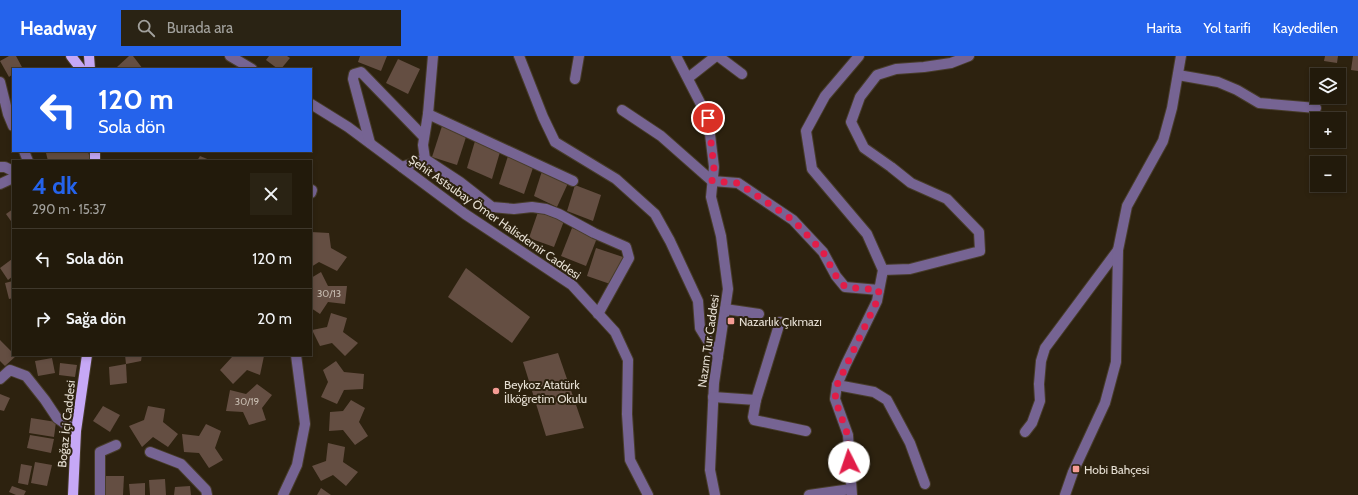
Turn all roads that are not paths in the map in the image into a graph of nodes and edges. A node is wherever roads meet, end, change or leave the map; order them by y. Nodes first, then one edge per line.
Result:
1 (72, 56) edge
2 (89, 56) edge
3 (230, 56) edge
4 (433, 56) edge
5 (520, 56) edge
6 (579, 56) edge
7 (676, 56) edge
8 (717, 56) edge
9 (860, 56) edge
10 (969, 56) edge
11 (1182, 56) edge
12 (80, 68) edge
13 (90, 68) edge
14 (250, 68) edge
15 (742, 74) dead end
16 (1178, 75) junction
17 (688, 78) junction
18 (575, 79) dead end
19 (0, 82) edge
20 (312, 105) edge
21 (1316, 108) dead end
22 (622, 110) dead end
23 (428, 114) junction
24 (12, 124) edge
25 (424, 137) junction
26 (370, 143) junction
27 (425, 159) junction
28 (402, 167) junction
29 (0, 168) edge
30 (12, 170) edge
31 (12, 178) edge
32 (573, 181) dead end
33 (712, 181) junction
34 (0, 184) edge
35 (1118, 250) junction
36 (883, 270) junction
37 (879, 290) junction
38 (725, 310) junction
39 (598, 314) junction
40 (759, 314) dead end
41 (780, 322) dead end
42 (87, 356) edge
43 (296, 356) edge
44 (718, 357) junction
45 (0, 379) edge
46 (837, 385) junction
47 (713, 397) junction
48 (756, 400) junction
49 (76, 431) junction
50 (806, 431) dead end
51 (1025, 432) dead end
52 (116, 445) dead end
53 (150, 452) dead end
54 (925, 484) dead end
55 (852, 492) edge
56 (73, 495) edge
57 (100, 495) edge
58 (207, 495) edge
59 (282, 495) edge
60 (648, 495) edge
61 (716, 495) edge
62 (809, 495) edge
63 (1065, 495) edge

1 - 12 main road
2 - 13 main road
3 - 14 street
4 - 23 street
5 - 44 street
6 - 18 street
7 - 17 street, Nazım Tur Caddesi
8 - 15 street
8 - 17 street
9 - 36 street
10 - 36 street
11 - 16 street
16 - 21 street
16 - 35 street
17 - 33 street, Nazım Tur Caddesi
19 - 24 street
20 - 26 street, Şehit Astsubay Ömer Halisdemir Caddesi
22 - 33 street
23 - 25 street
23 - 32 street
25 - 26 street
25 - 27 street
26 - 28 street, Şehit Astsubay Ömer Halisdemir Caddesi
27 - 28 street
27 - 39 street
28 - 39 street, Şehit Astsubay Ömer Halisdemir Caddesi
29 - 30 street
31 - 34 street
33 - 37 street
33 - 38 street, Nazım Tur Caddesi
35 - 51 street
35 - 63 street
36 - 37 street
37 - 46 street
38 - 40 street
38 - 44 street, Nazım Tur Caddesi
39 - 60 street, Şehit Astsubay Ömer Halisdemir Caddesi
41 - 48 street
42 - 49 main road, Boğaz İçi Caddesi
43 - 59 street
44 - 47 street, Nazım Tur Caddesi
45 - 49 street
46 - 54 street
46 - 55 street
47 - 48 street
47 - 61 street, Nazım Tur Caddesi
48 - 50 street
49 - 56 main road, Boğaz İçi Caddesi
52 - 57 street
53 - 58 street
55 - 62 street

